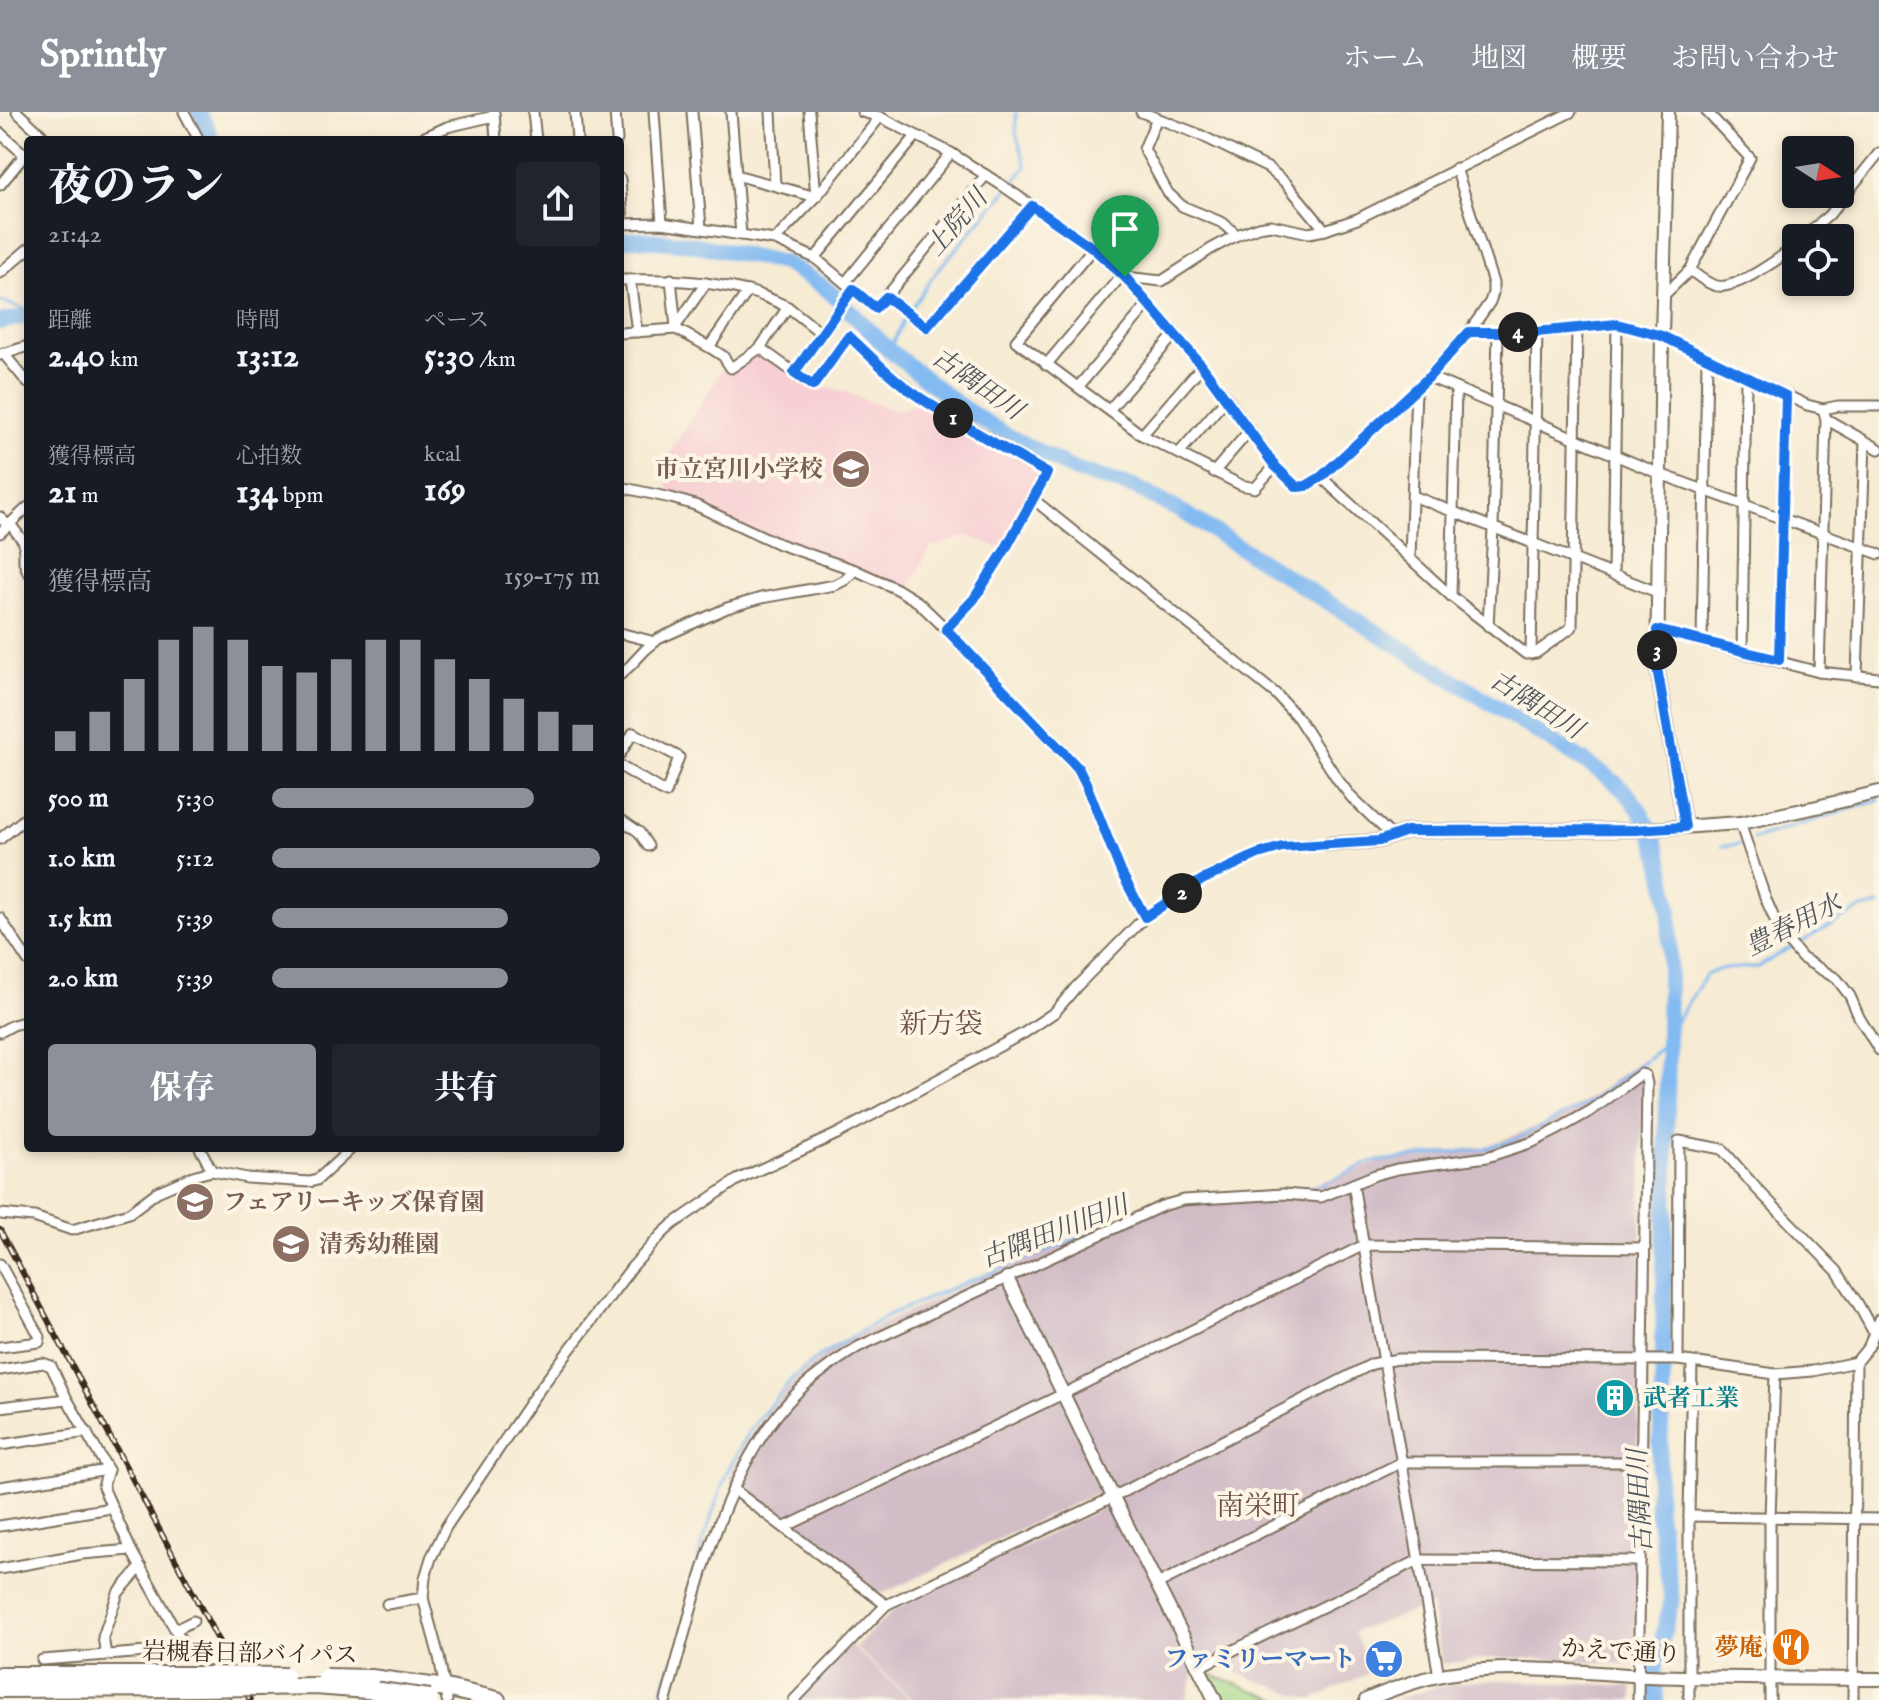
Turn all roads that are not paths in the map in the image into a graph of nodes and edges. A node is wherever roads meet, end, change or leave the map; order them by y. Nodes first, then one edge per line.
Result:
1 (17, 112) edge
2 (184, 112) edge
3 (533, 112) edge
4 (575, 112) edge
5 (615, 112) edge
6 (654, 112) edge
7 (692, 112) edge
8 (731, 112) edge
9 (771, 112) edge
10 (809, 112) edge
11 (862, 112) edge
12 (1141, 112) edge
13 (1571, 112) edge
14 (1668, 112) edge
15 (1707, 112) edge
16 (494, 114) edge
17 (880, 117) junction
18 (1157, 118) junction
19 (0, 133) edge
20 (41, 136) edge
21 (197, 136) edge
22 (427, 136) edge
23 (496, 136) edge
24 (536, 136) edge
25 (577, 136) edge
26 (617, 136) edge
27 (916, 136) junction
28 (24, 151) edge
29 (951, 153) junction
30 (1879, 153) edge
31 (24, 155) edge
32 (1456, 168) junction
33 (736, 175) junction
34 (986, 175) junction
35 (0, 185) edge
36 (775, 185) junction
37 (816, 197) junction
38 (1032, 206) junction
39 (662, 223) junction
40 (624, 224) edge
41 (1819, 224) edge
42 (701, 228) junction
43 (1325, 230) junction
44 (741, 235) junction
45 (1237, 235) junction
46 (775, 240) junction
47 (1093, 248) junction
48 (24, 252) edge
49 (1782, 257) edge
50 (815, 258) junction
51 (1690, 270) junction
52 (0, 273) edge
53 (1124, 276) junction
54 (671, 279) junction
55 (625, 280) edge
56 (706, 283) junction
57 (849, 286) junction
58 (748, 291) junction
59 (1663, 296) junction
60 (886, 297) junction
61 (1149, 303) junction
62 (788, 307) junction
63 (1617, 324) junction
64 (676, 327) junction
65 (1577, 329) junction
66 (637, 332) junction
67 (1469, 332) junction
68 (1498, 332) junction
69 (1537, 332) junction
70 (624, 333) edge
71 (821, 333) junction
72 (1175, 334) junction
73 (1662, 336) junction
74 (24, 347) edge
75 (709, 347) junction
76 (760, 348) junction
77 (2, 354) edge
78 (1707, 359) junction
79 (1046, 365) junction
80 (1202, 366) junction
81 (794, 373) junction
82 (1429, 377) junction
83 (1746, 378) junction
84 (24, 379) edge
85 (1078, 387) junction
86 (1416, 389) junction
87 (1456, 389) junction
88 (1786, 396) junction
89 (1227, 398) junction
90 (1495, 406) junction
91 (1879, 406) edge
92 (1109, 410) junction
93 (1824, 414) junction
94 (1535, 422) junction
95 (1250, 430) junction
96 (1142, 435) junction
97 (1576, 440) junction
98 (1865, 441) junction
99 (1879, 449) edge
100 (1179, 453) junction
101 (1615, 456) junction
102 (1275, 466) junction
103 (1214, 472) junction
104 (1660, 474) junction
105 (1321, 477) junction
106 (624, 488) edge
107 (1705, 490) junction
108 (1413, 496) junction
109 (1033, 499) junction
110 (1744, 504) junction
111 (24, 511) edge
112 (1453, 512) junction
113 (0, 517) edge
114 (1784, 519) junction
115 (6, 528) edge
116 (1493, 528) junction
117 (1823, 533) junction
118 (24, 542) edge
119 (1533, 544) junction
120 (1862, 548) junction
121 (1879, 554) edge
122 (1410, 558) junction
123 (1573, 560) junction
124 (855, 570) junction
125 (1613, 575) junction
126 (1657, 592) junction
127 (1451, 596) junction
128 (1488, 626) junction
129 (946, 629) junction
130 (1657, 630) junction
131 (624, 634) edge
132 (1702, 641) junction
133 (655, 642) junction
134 (1742, 652) junction
135 (1531, 654) junction
136 (1779, 660) junction
137 (624, 671) edge
138 (1819, 672) junction
139 (1857, 676) junction
140 (1879, 678) edge
141 (624, 748) edge
142 (624, 769) edge
143 (1879, 792) edge
144 (24, 819) edge
145 (624, 822) edge
146 (1740, 823) junction
147 (1685, 827) junction
148 (1392, 836) junction
149 (0, 839) edge
150 (1328, 844) joint
151 (648, 846) dead end
152 (1145, 917) junction
153 (0, 918) edge
154 (24, 955) edge
155 (24, 1022) edge
156 (0, 1032) edge
157 (1879, 1050) edge
158 (202, 1152) edge
159 (348, 1152) edge
160 (212, 1171) junction
161 (1353, 1184) junction
162 (0, 1214) edge
163 (1364, 1245) junction
164 (1645, 1248) junction
165 (0, 1264) edge
166 (1007, 1278) junction
167 (1879, 1319) edge
168 (1874, 1333) junction
169 (0, 1347) edge
170 (1874, 1348) edge
171 (1384, 1360) junction
172 (1648, 1360) junction
173 (1678, 1360) junction
174 (1692, 1362) junction
175 (1856, 1362) junction
176 (0, 1370) edge
177 (1775, 1374) junction
178 (1063, 1394) junction
179 (67, 1399) junction
180 (0, 1407) edge
181 (87, 1432) junction
182 (0, 1445) edge
183 (1402, 1462) junction
184 (1641, 1462) junction
185 (108, 1470) junction
186 (0, 1487) edge
187 (733, 1489) junction
188 (1113, 1497) junction
189 (111, 1508) junction
190 (1689, 1516) junction
191 (1770, 1517) junction
192 (1855, 1519) junction
193 (1879, 1519) edge
194 (0, 1526) edge
195 (785, 1527) junction
196 (131, 1550) junction
197 (1419, 1560) junction
198 (1640, 1561) junction
199 (141, 1567) junction
200 (0, 1569) edge
201 (1157, 1584) junction
202 (423, 1598) junction
203 (387, 1604) dead end
204 (886, 1605) junction
205 (193, 1621) dead end
206 (175, 1630) junction
207 (186, 1649) junction
208 (106, 1655) junction
209 (42, 1660) dead end
210 (1199, 1667) junction
211 (0, 1675) edge
212 (1642, 1675) junction
213 (1439, 1676) junction
214 (1686, 1677) junction
215 (1770, 1678) junction
216 (1853, 1678) junction
217 (1879, 1679) edge
218 (199, 1682) junction
219 (0, 1689) edge
220 (439, 1695) edge
221 (222, 1700) edge
222 (497, 1700) edge
223 (666, 1700) edge
224 (794, 1700) edge
225 (1215, 1700) edge
226 (1366, 1700) edge
227 (1638, 1700) edge
228 (1689, 1700) edge
229 (1770, 1700) edge
230 (1853, 1700) edge

1 - 20 street
2 - 21 street
3 - 24 street
4 - 25 street
5 - 26 street
6 - 39 street
7 - 42 street
8 - 33 street
9 - 36 street
10 - 37 street
11 - 17 street
12 - 18 street
13 - 32 street
14 - 59 street
15 - 51 street
16 - 22 street
16 - 23 street
17 - 27 street
17 - 37 street
18 - 43 street
18 - 45 street
19 - 28 street
27 - 29 street
27 - 50 street
29 - 34 street
29 - 57 street
30 - 41 street
31 - 35 street
32 - 43 street
32 - 67 street
33 - 36 street
33 - 44 street
34 - 38 street
34 - 60 street
36 - 37 street
37 - 46 street
38 - 47 street
38 - 60 street
39 - 40 street
39 - 42 street
42 - 44 street
43 - 45 street
44 - 46 street
45 - 53 street
46 - 50 street
47 - 53 street
47 - 79 street
48 - 52 street
49 - 51 street
50 - 57 street
51 - 59 street
53 - 61 street
53 - 79 street
54 - 55 street
54 - 56 street
54 - 64 street
55 - 66 street
56 - 58 street
56 - 64 street
57 - 60 street
57 - 71 street
58 - 62 street
58 - 75 street
59 - 73 street
61 - 72 street
61 - 85 street
62 - 71 street
62 - 76 street
63 - 65 street
63 - 73 street
63 - 101 street
64 - 66 street
64 - 75 street
65 - 69 street
65 - 97 street
66 - 70 street
67 - 68 street
67 - 82 street
68 - 69 street
68 - 90 street
69 - 94 street
71 - 81 street
72 - 80 street
72 - 92 street
73 - 78 street
73 - 104 street
74 - 77 street
75 - 76 street
76 - 81 street
77 - 84 street
78 - 83 street
78 - 107 street
79 - 85 street
80 - 89 street
80 - 96 street
81 - 109 street
82 - 86 street
82 - 87 street
83 - 88 street
83 - 110 street
85 - 92 street
86 - 105 street
86 - 108 street
87 - 90 street
87 - 112 street
88 - 93 street
88 - 114 street
89 - 95 street
89 - 100 street
90 - 94 street
90 - 116 street
91 - 93 street
92 - 96 street
93 - 98 street
93 - 117 street
94 - 97 street
94 - 119 street
95 - 102 street
95 - 103 street
96 - 100 street
97 - 101 street
97 - 123 street
98 - 99 street
98 - 120 street
100 - 103 street
101 - 104 street
101 - 125 street
102 - 103 street
102 - 105 street
104 - 107 street
104 - 126 street
105 - 122 street
106 - 124 street
107 - 110 street
107 - 132 street
108 - 112 street
108 - 122 street
109 - 129 street
109 - 148 street
110 - 114 street
110 - 134 street
111 - 115 street
112 - 116 street
112 - 127 street
113 - 115 street
114 - 117 street
114 - 136 street
115 - 118 street
116 - 119 street
116 - 128 street
117 - 120 street
117 - 138 street
119 - 123 street
119 - 135 street
120 - 121 street
120 - 139 street
122 - 127 street
123 - 125 street
123 - 135 street
124 - 129 street
124 - 133 street
125 - 126 street
126 - 130 street
127 - 128 street
128 - 135 street
129 - 152 street
130 - 132 street
130 - 147 street
131 - 133 street
132 - 134 street
133 - 137 street
134 - 136 street
136 - 138 street
138 - 139 street
139 - 140 street
141 - 142 street
143 - 146 street
144 - 149 street
145 - 151 street
146 - 147 street
146 - 157 street
147 - 148 street
148 - 150 street
150 - 152 street
152 - 202 street
153 - 154 street
155 - 156 street
158 - 160 street
159 - 160 street
160 - 162 street
161 - 163 street
161 - 164 street
161 - 166 street
163 - 164 street
163 - 171 street
163 - 178 street
164 - 172 street
165 - 169 street
166 - 178 street
166 - 187 street
167 - 168 street
168 - 170 street
168 - 173 street
170 - 175 street
171 - 172 street
171 - 183 street
171 - 188 street
172 - 173 street
172 - 184 street
173 - 174 street
174 - 177 street
174 - 190 street
175 - 177 street
175 - 192 street
176 - 179 street
177 - 191 street
178 - 188 street
178 - 195 street
179 - 180 street
179 - 181 street
181 - 182 street
181 - 185 street
183 - 184 street
183 - 197 street
183 - 201 street
184 - 198 street
185 - 186 street
185 - 189 street
187 - 195 street
187 - 223 street
188 - 201 street
188 - 204 street
189 - 194 street
189 - 196 street
190 - 191 street
190 - 214 street
191 - 192 street
191 - 215 street
192 - 193 street
192 - 216 street
195 - 204 street
196 - 199 street
196 - 200 street
197 - 198 street
197 - 210 street
197 - 213 street
198 - 212 street
199 - 206 street
199 - 208 street
201 - 210 street
202 - 203 street
202 - 220 street
204 - 224 street
205 - 206 street
206 - 207 street
207 - 208 street
207 - 221 street
208 - 209 street
210 - 225 street
211 - 218 highway, 岩槻春日部バイパス
212 - 213 street, かえで通り
212 - 214 street, かえで通り
212 - 227 street
213 - 226 street, かえで通り
214 - 215 street, かえで通り
214 - 228 street
215 - 216 street, かえで通り
215 - 229 street
216 - 217 street, かえで通り
216 - 230 street
218 - 219 highway, 岩槻春日部バイパス
218 - 220 highway, 岩槻春日部バイパス, bridge
220 - 222 highway, 岩槻春日部バイパス

